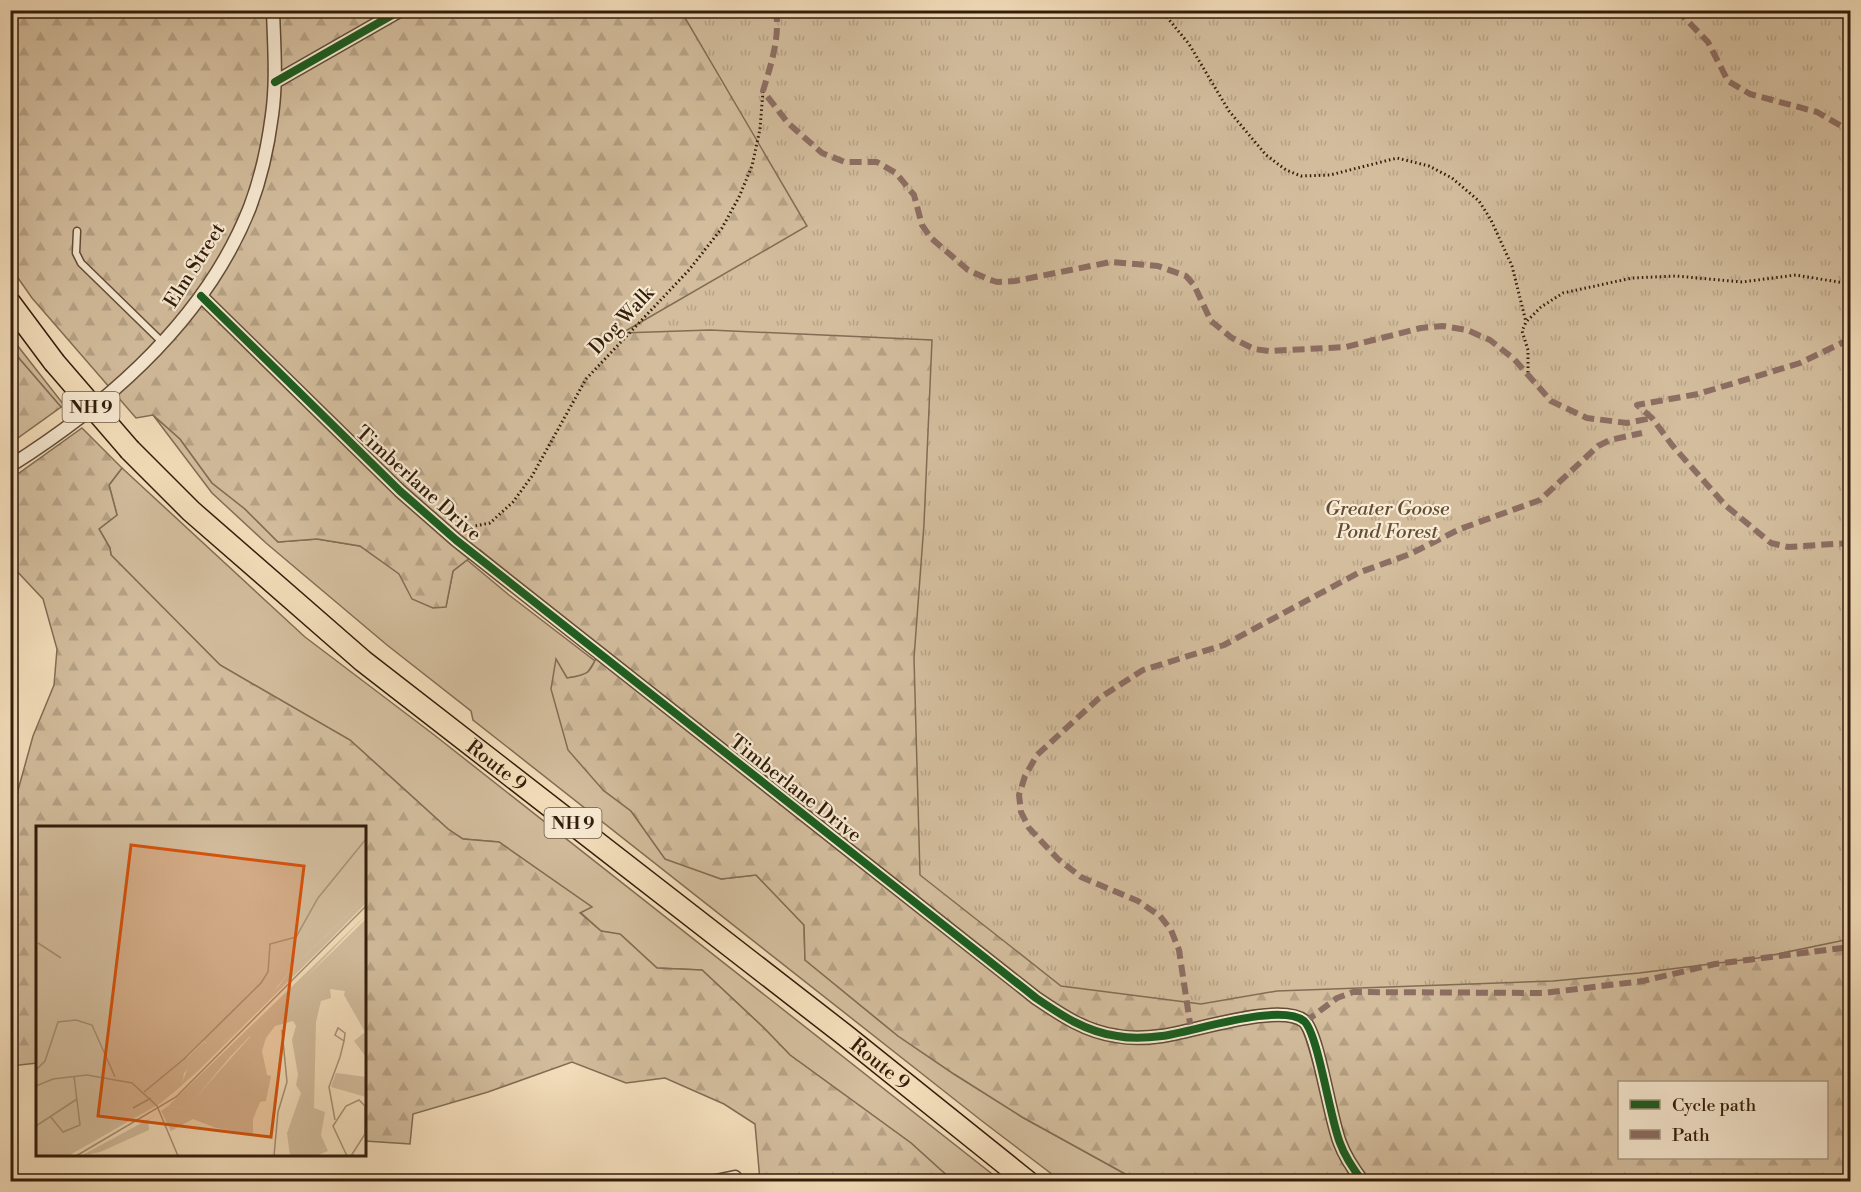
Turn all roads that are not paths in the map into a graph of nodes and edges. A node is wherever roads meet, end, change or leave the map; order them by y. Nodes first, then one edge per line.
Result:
1 (273, 10) edge
2 (401, 10) edge
3 (275, 81) junction
4 (77, 231) dead end
5 (201, 297) junction
6 (10, 303) edge
7 (163, 343) junction
8 (10, 466) edge
9 (735, 1177) dead end
10 (711, 1182) edge
11 (1028, 1182) edge
12 (1364, 1182) edge

1 - 3 street, Elm Street
2 - 3 street
3 - 5 street, Elm Street
4 - 7 lane
5 - 7 street, Elm Street
5 - 12 street, Timberlane Drive
6 - 11 highway, Route 9 / NH 9, bridge
7 - 8 street, Elm Street
9 - 10 street

